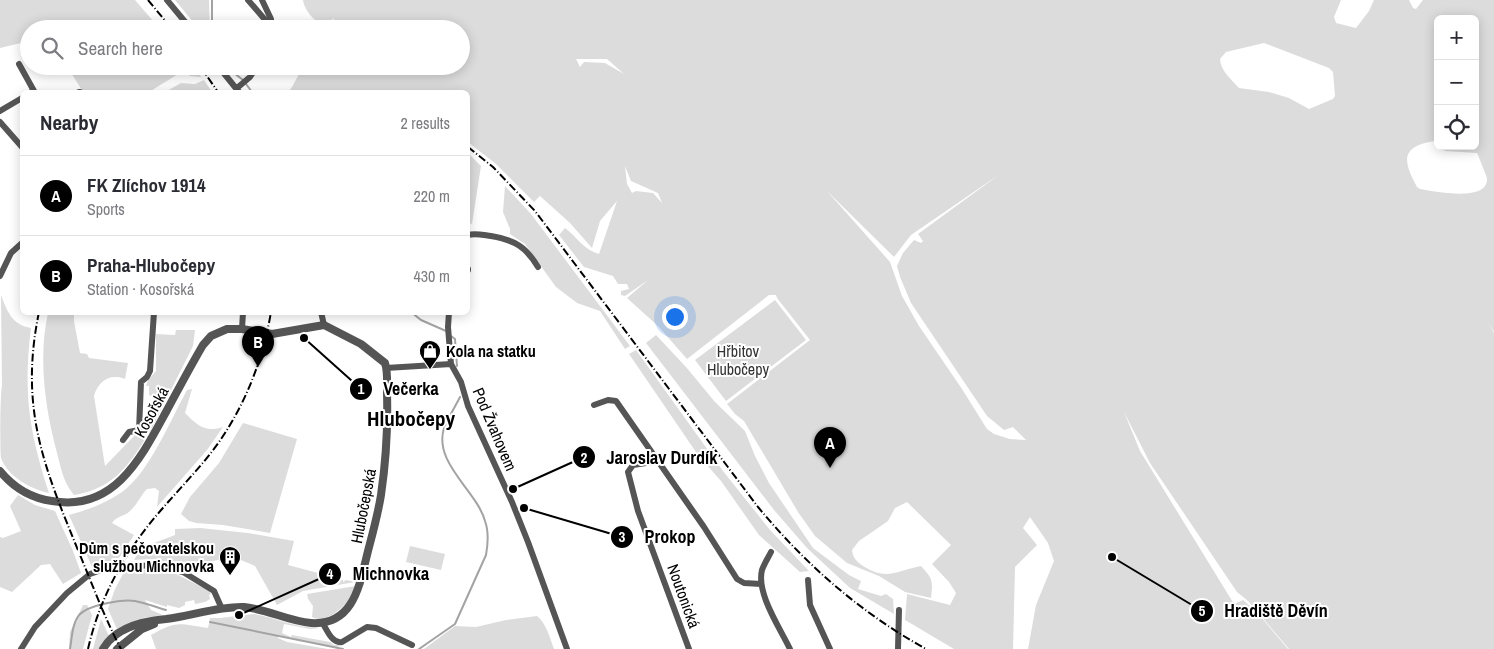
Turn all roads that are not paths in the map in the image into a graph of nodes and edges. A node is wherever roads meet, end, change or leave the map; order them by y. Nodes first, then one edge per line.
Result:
1 (167, 0) edge
2 (248, 0) edge
3 (262, 0) edge
4 (184, 20) edge
5 (266, 20) edge
6 (271, 20) edge
7 (25, 75) edge
8 (227, 75) edge
9 (252, 75) edge
10 (239, 88) edge
11 (33, 90) edge
12 (20, 99) edge
13 (0, 111) edge
14 (0, 122) edge
15 (20, 145) edge
16 (470, 234) edge
17 (20, 245) edge
18 (538, 267) dead end
19 (0, 276) edge
20 (154, 315) edge
21 (243, 315) edge
22 (322, 315) edge
23 (449, 315) edge
24 (324, 325) junction
25 (242, 328) junction
26 (451, 364) junction
27 (386, 368) junction
28 (594, 405) dead end
29 (123, 440) dead end
30 (659, 461) junction
31 (0, 471) edge
32 (771, 552) dead end
33 (808, 580) dead end
34 (761, 584) junction
35 (222, 608) junction
36 (899, 610) dead end
37 (168, 619) junction
38 (322, 622) junction
39 (412, 645) dead end
40 (21, 649) edge
41 (103, 649) edge
42 (117, 649) edge
43 (567, 649) edge
44 (689, 649) edge
45 (790, 649) edge
46 (830, 649) edge
47 (898, 649) edge

1 - 4 street
2 - 5 street
3 - 6 street
7 - 11 street
8 - 10 street
9 - 10 street
12 - 13 street
14 - 15 street
16 - 18 street
17 - 19 street
20 - 29 street
21 - 25 street
22 - 24 street
23 - 26 street
24 - 25 street, Kosořská
24 - 27 street
25 - 31 street, Kosořská
26 - 27 street
26 - 43 street, Pod Žvahovem
27 - 38 street, Hlubočepská
28 - 30 street
30 - 34 street
30 - 44 street, Noutonická
32 - 34 street
33 - 46 street
34 - 45 street
35 - 37 street
35 - 38 street
35 - 40 street
36 - 47 street
37 - 41 street
37 - 42 street
38 - 39 street

